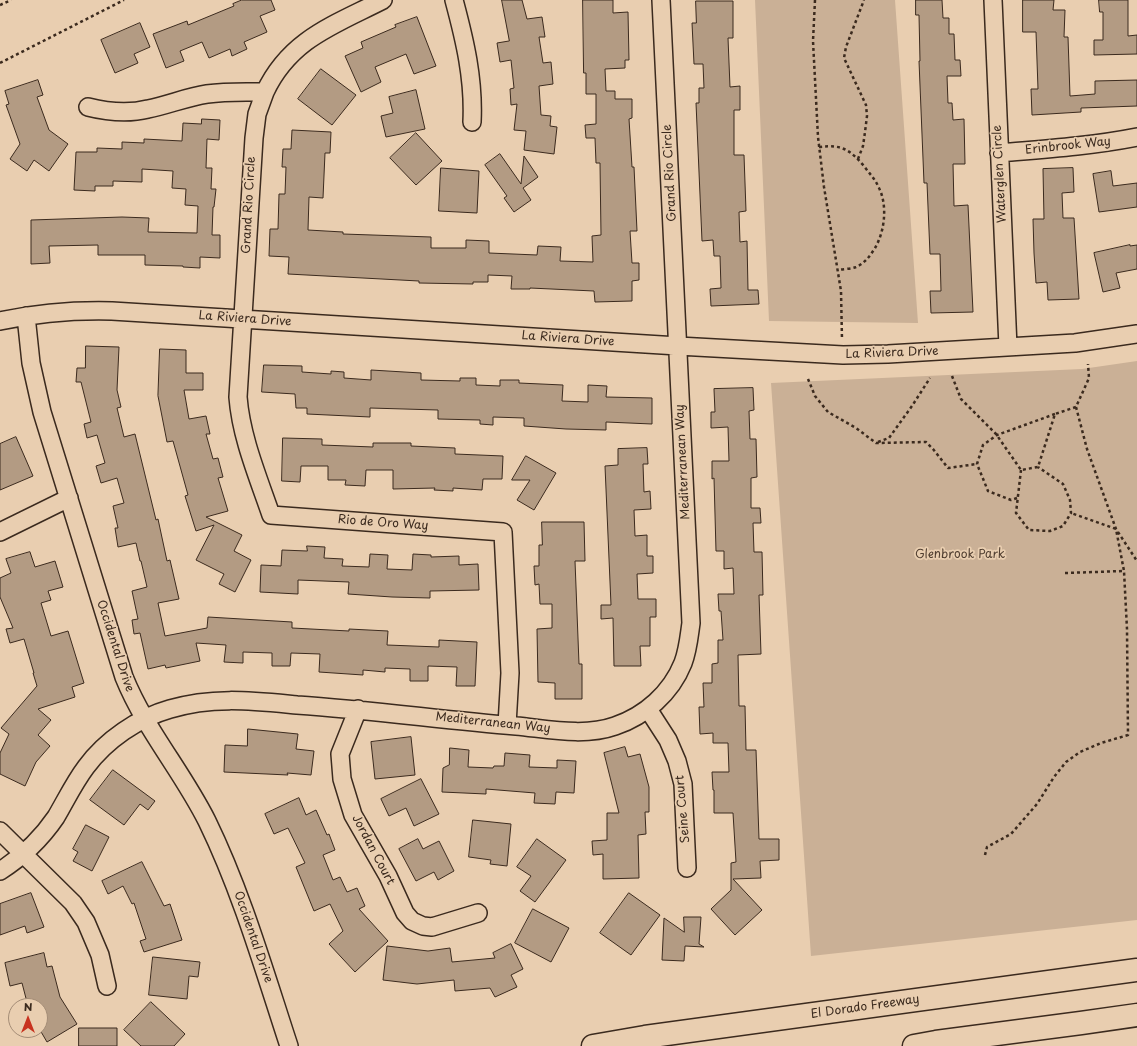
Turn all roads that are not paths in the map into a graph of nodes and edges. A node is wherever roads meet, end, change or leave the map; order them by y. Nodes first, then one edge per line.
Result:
1 (383, 0) edge
2 (454, 0) edge
3 (662, 0) edge
4 (993, 0) edge
5 (265, 92) junction
6 (88, 107) dead end
7 (472, 122) dead end
8 (1137, 137) edge
9 (999, 153) junction
10 (26, 316) junction
11 (242, 319) junction
12 (0, 321) edge
13 (1137, 334) edge
14 (678, 346) junction
15 (1008, 347) junction
16 (69, 498) junction
17 (0, 532) edge
18 (358, 709) junction
19 (648, 709) junction
20 (144, 719) junction
21 (507, 725) junction
22 (0, 831) edge
23 (24, 854) junction
24 (687, 868) dead end
25 (0, 871) edge
26 (478, 912) dead end
27 (1137, 970) edge
28 (107, 986) dead end
29 (1137, 1015) edge
30 (289, 1046) edge
31 (593, 1046) edge
32 (914, 1046) edge

1 - 5 street, Grand Rio Circle
2 - 7 street
3 - 14 street, Grand Rio Circle
4 - 9 street, Waterglen Circle
5 - 6 street
5 - 11 street, Grand Rio Circle
8 - 9 street, Erinbrook Way
9 - 15 street, Waterglen Circle
10 - 11 street, La Riviera Drive
10 - 12 street, La Riviera Drive
10 - 16 street, Occidental Drive
11 - 14 street, La Riviera Drive
11 - 21 street, Rio de Oro Way
13 - 15 street, La Riviera Drive
14 - 15 street, La Riviera Drive
14 - 19 street, Mediterranean Way
16 - 17 street
16 - 20 street, Occidental Drive
18 - 20 street, Mediterranean Way
18 - 21 street, Mediterranean Way
18 - 26 street, Jordan Court
19 - 21 street, Mediterranean Way
19 - 24 street, Seine Court
20 - 23 street, Mediterranean Way
20 - 30 street, Occidental Drive
22 - 23 street
23 - 25 street, Mediterranean Way
23 - 28 street
27 - 31 highway, El Dorado Freeway
29 - 32 highway

